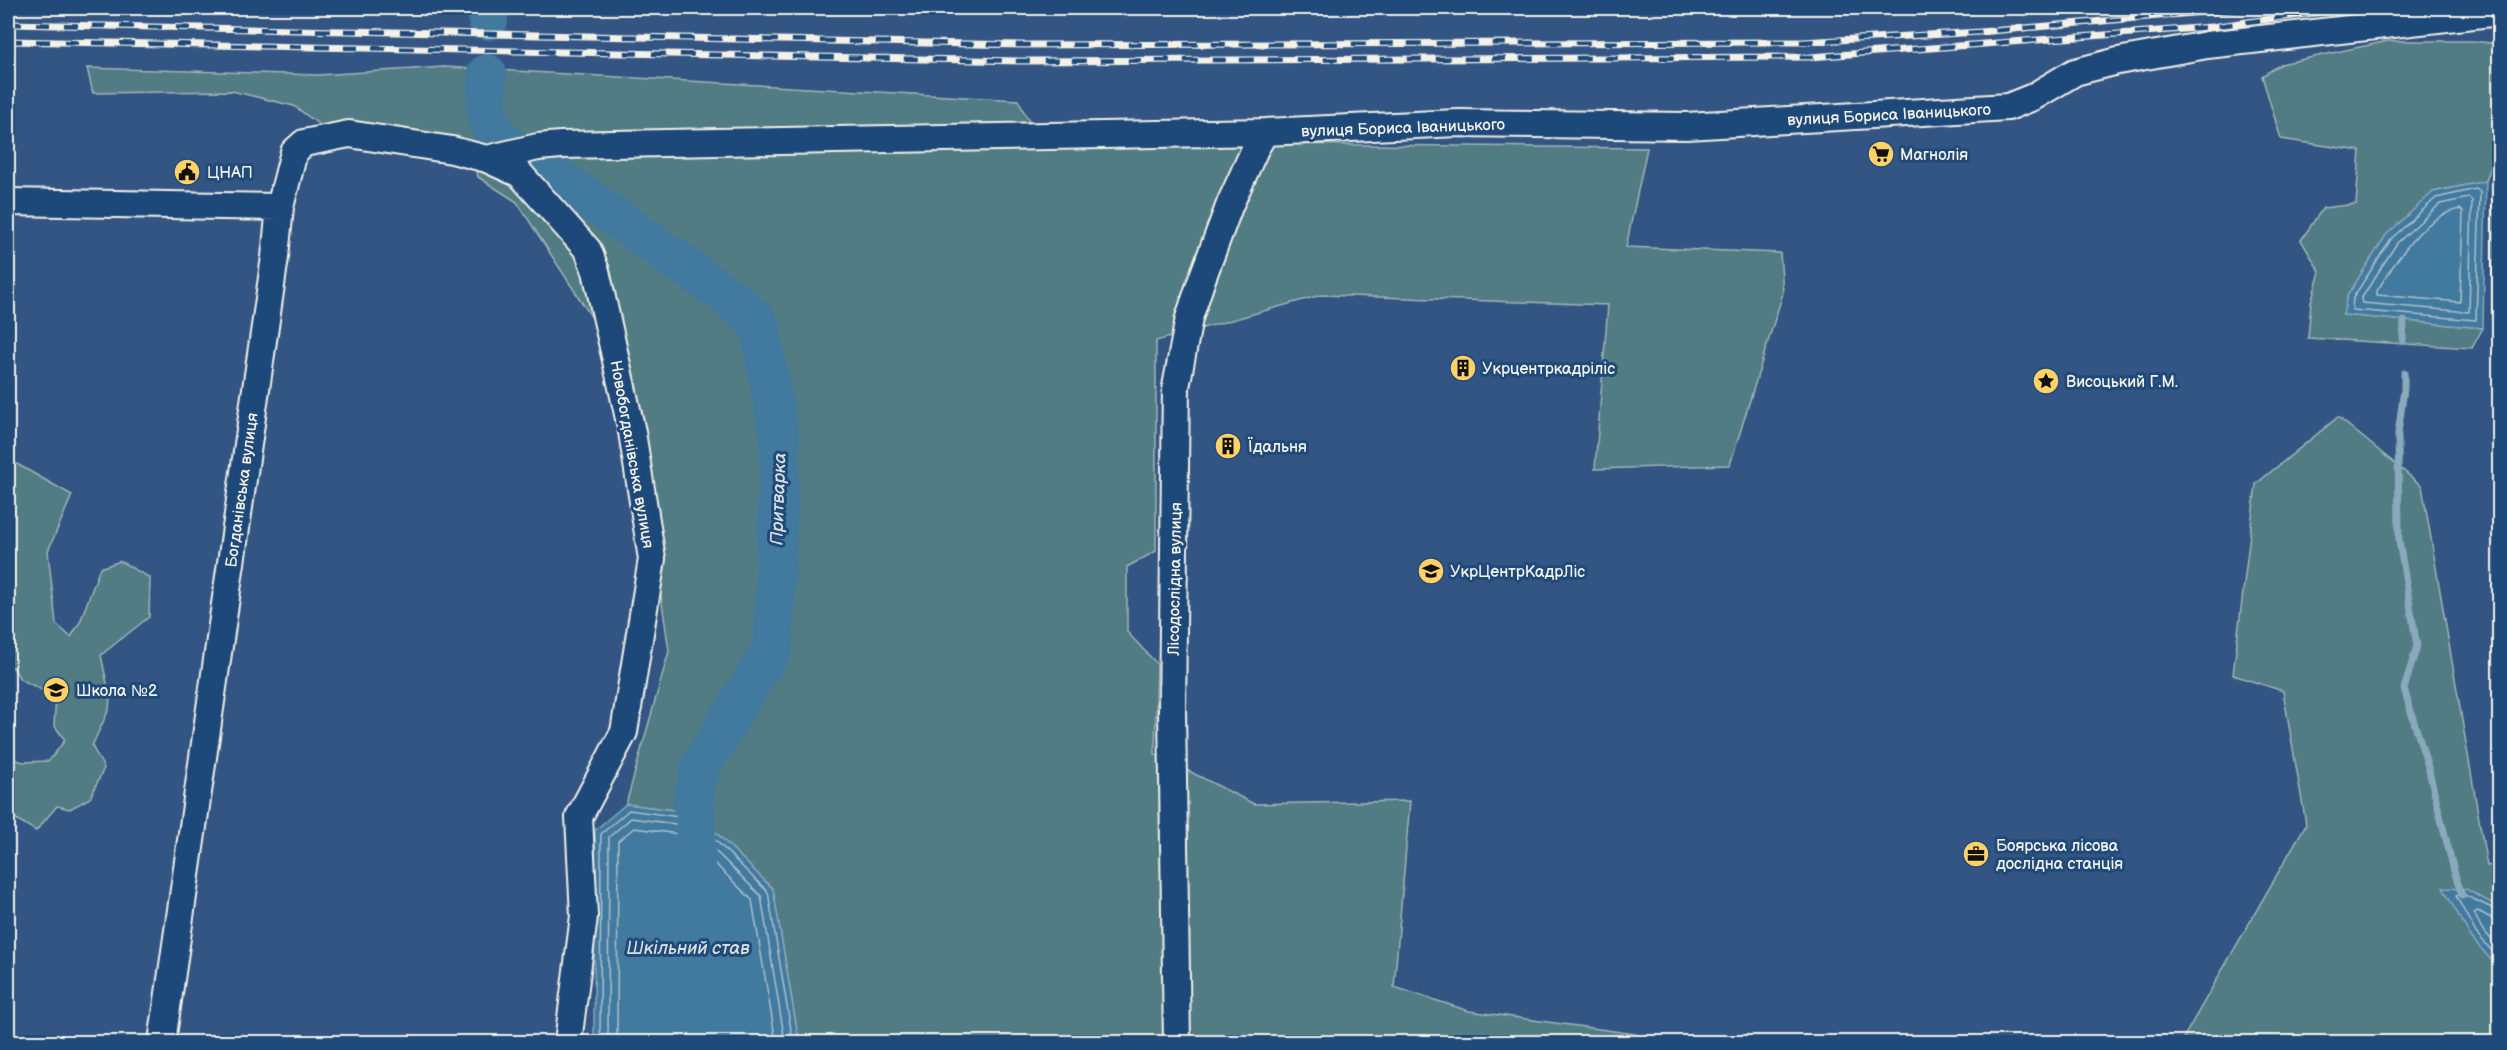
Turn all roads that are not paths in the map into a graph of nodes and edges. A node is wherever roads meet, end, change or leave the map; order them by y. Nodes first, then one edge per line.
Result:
1 (2499, 12) edge
2 (1265, 132) junction
3 (494, 158) junction
4 (8, 201) edge
5 (280, 207) junction
6 (162, 1042) edge
7 (568, 1042) edge
8 (1177, 1042) edge

1 - 2 street, вулиця Бориса Іваницького
2 - 3 street, вулиця Бориса Іваницького
2 - 8 street, Лісодослідна вулиця
3 - 5 street, Новобогданівська вулиця
3 - 7 street, Новобогданівська вулиця
4 - 5 street
5 - 6 street, Богданівська вулиця

